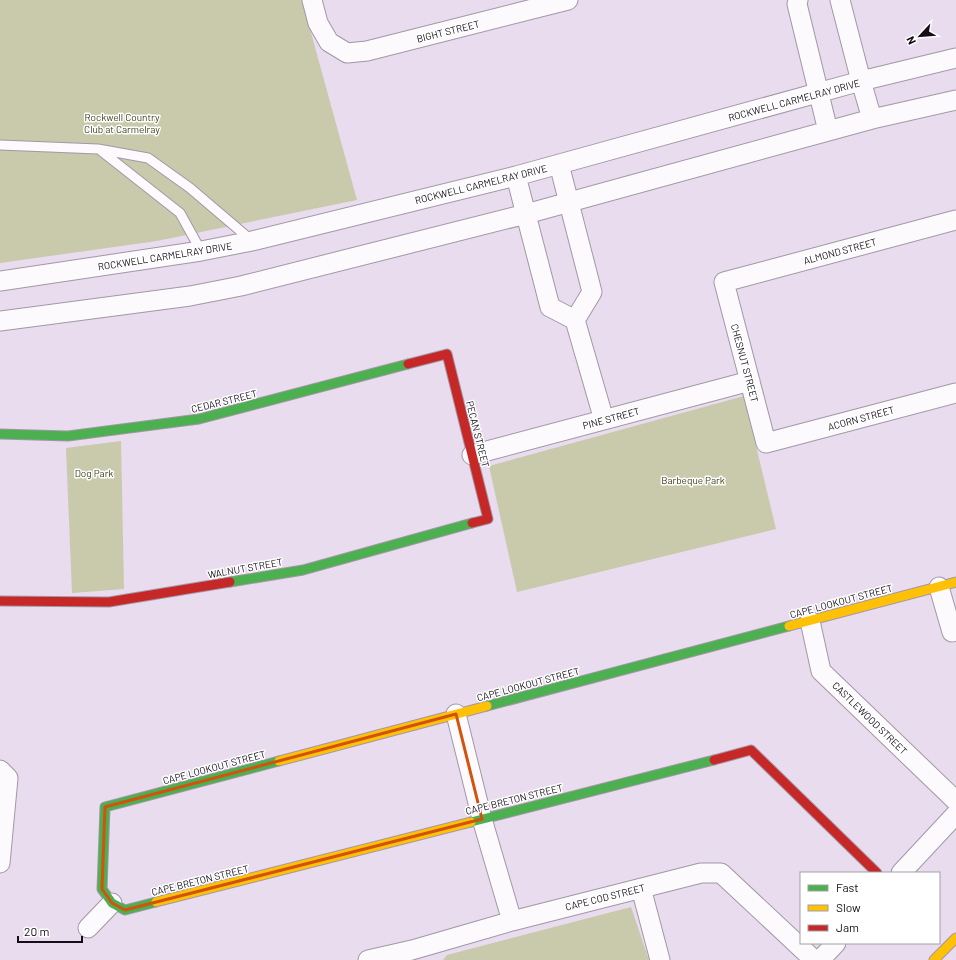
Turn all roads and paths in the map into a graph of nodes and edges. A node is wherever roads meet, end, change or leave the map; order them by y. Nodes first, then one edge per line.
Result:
1 (312, 0) edge
2 (568, 0) edge
3 (798, 0) edge
4 (840, 0) edge
5 (956, 58) edge
6 (861, 81) junction
7 (818, 93) junction
8 (956, 100) edge
9 (872, 119) junction
10 (828, 131) junction
11 (0, 145) edge
12 (98, 149) junction
13 (559, 164) junction
14 (516, 176) junction
15 (569, 202) junction
16 (526, 214) junction
17 (956, 220) edge
18 (252, 241) junction
19 (201, 251) junction
20 (0, 281) edge
21 (724, 282) joint
22 (575, 320) junction
23 (0, 321) edge
24 (447, 354) joint
25 (750, 381) junction
26 (956, 393) edge
27 (604, 420) junction
28 (0, 434) edge
29 (766, 443) joint
30 (472, 455) junction
31 (488, 519) joint
32 (948, 584) edge
33 (0, 601) edge
34 (810, 621) junction
35 (952, 632) dead end
36 (456, 714) junction
37 (0, 770) edge
38 (956, 801) edge
39 (956, 814) edge
40 (482, 819) junction
41 (0, 863) edge
42 (876, 872) edge
43 (902, 872) edge
44 (641, 888) junction
45 (112, 903) junction
46 (512, 921) junction
47 (88, 928) dead end
48 (956, 938) edge
49 (835, 944) edge
50 (414, 955) edge
51 (368, 960) edge
52 (660, 960) edge
53 (814, 960) edge
54 (820, 960) edge
55 (934, 960) edge

1 - 2 street, BIGHT STREET
3 - 7 street
4 - 6 street
5 - 6 street, ROCKWELL CARMELRAY DRIVE
6 - 7 street, ROCKWELL CARMELRAY DRIVE
6 - 9 street
7 - 10 street
7 - 13 street, ROCKWELL CARMELRAY DRIVE
8 - 9 street
9 - 10 street
10 - 15 street
11 - 12 lane
12 - 18 lane
12 - 19 lane
13 - 14 street, ROCKWELL CARMELRAY DRIVE
13 - 15 street
14 - 16 street
14 - 18 street, ROCKWELL CARMELRAY DRIVE
15 - 16 street
15 - 22 street
16 - 22 street
16 - 23 street
17 - 21 street, ALMOND STREET
18 - 19 street, ROCKWELL CARMELRAY DRIVE
19 - 20 street, ROCKWELL CARMELRAY DRIVE
21 - 25 street, CHESNUT STREET
22 - 27 street
24 - 28 street, CEDAR STREET
24 - 30 street, PECAN STREET
25 - 27 street, PINE STREET
25 - 29 street, CHESNUT STREET
26 - 29 street, ACORN STREET
27 - 30 street, PINE STREET
30 - 31 street, PECAN STREET
31 - 33 street, WALNUT STREET
32 - 34 street, CAPE LOOKOUT STREET
32 - 35 street
34 - 36 street, CAPE LOOKOUT STREET
34 - 38 street, CASTLEWOOD STREET
36 - 40 street
36 - 45 street, CAPE LOOKOUT STREET
37 - 41 street
39 - 43 street
40 - 42 street, CAPE BRETON STREET
40 - 45 street, CAPE BRETON STREET
40 - 46 street
44 - 46 street, CAPE COD STREET
44 - 52 street
44 - 53 street, CAPE COD STREET
45 - 47 street
46 - 50 street, CAPE COD STREET
48 - 55 street
49 - 54 street
50 - 51 street, CAPE COD STREET

